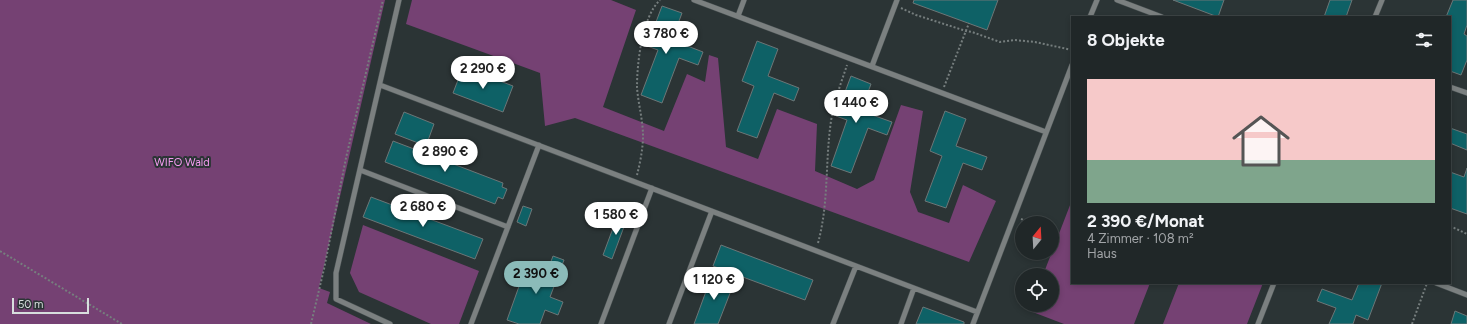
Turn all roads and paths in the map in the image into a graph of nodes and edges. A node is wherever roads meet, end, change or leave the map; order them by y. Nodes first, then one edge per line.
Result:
1 (383, 0) edge
2 (399, 0) edge
3 (654, 0) edge
4 (694, 0) edge
5 (744, 0) edge
6 (1097, 0) edge
7 (1117, 0) edge
8 (1382, 0) edge
9 (658, 1) edge
10 (896, 2) edge
11 (738, 16) junction
12 (1090, 16) edge
13 (1159, 16) edge
14 (1375, 16) edge
15 (969, 23) dead end
16 (966, 31) junction
17 (1071, 50) edge
18 (849, 58) junction
19 (872, 66) junction
20 (1071, 67) edge
21 (380, 85) junction
22 (1451, 87) edge
23 (942, 93) junction
24 (1467, 93) edge
25 (1046, 132) junction
26 (539, 146) junction
27 (360, 170) junction
28 (635, 182) junction
29 (652, 188) junction
30 (712, 211) junction
31 (1014, 216) joint
32 (1451, 226) edge
33 (508, 227) junction
34 (1467, 234) edge
35 (0, 251) edge
36 (816, 251) junction
37 (856, 266) junction
38 (1274, 284) edge
39 (1427, 284) edge
40 (1439, 284) edge
41 (914, 288) junction
42 (1466, 293) edge
43 (977, 312) junction
44 (122, 324) edge
45 (311, 324) edge
46 (390, 324) edge
47 (471, 324) edge
48 (601, 324) edge
49 (669, 324) edge
50 (833, 324) edge
51 (901, 324) edge
52 (973, 324) edge
53 (1258, 324) edge
54 (1412, 324) edge

1 - 45 path
2 - 21 lane
3 - 9 path
4 - 11 lane
5 - 11 lane
6 - 12 lane
7 - 13 lane
8 - 14 lane
9 - 28 path
10 - 16 path
10 - 19 lane
11 - 18 lane
15 - 16 path
16 - 17 path
16 - 23 path
18 - 19 lane
18 - 36 path
19 - 23 lane
20 - 25 lane
21 - 26 lane
21 - 27 lane
22 - 24 lane
23 - 25 lane
25 - 31 lane
26 - 28 lane
26 - 33 lane
27 - 33 lane
27 - 46 lane
28 - 29 lane
29 - 30 lane
29 - 48 lane
30 - 36 lane
30 - 49 lane
31 - 43 lane
32 - 34 path
33 - 47 lane
35 - 44 path
36 - 37 lane
37 - 41 lane
37 - 50 lane
38 - 53 lane
39 - 54 path
40 - 42 lane
41 - 43 lane
41 - 51 lane
43 - 52 lane

